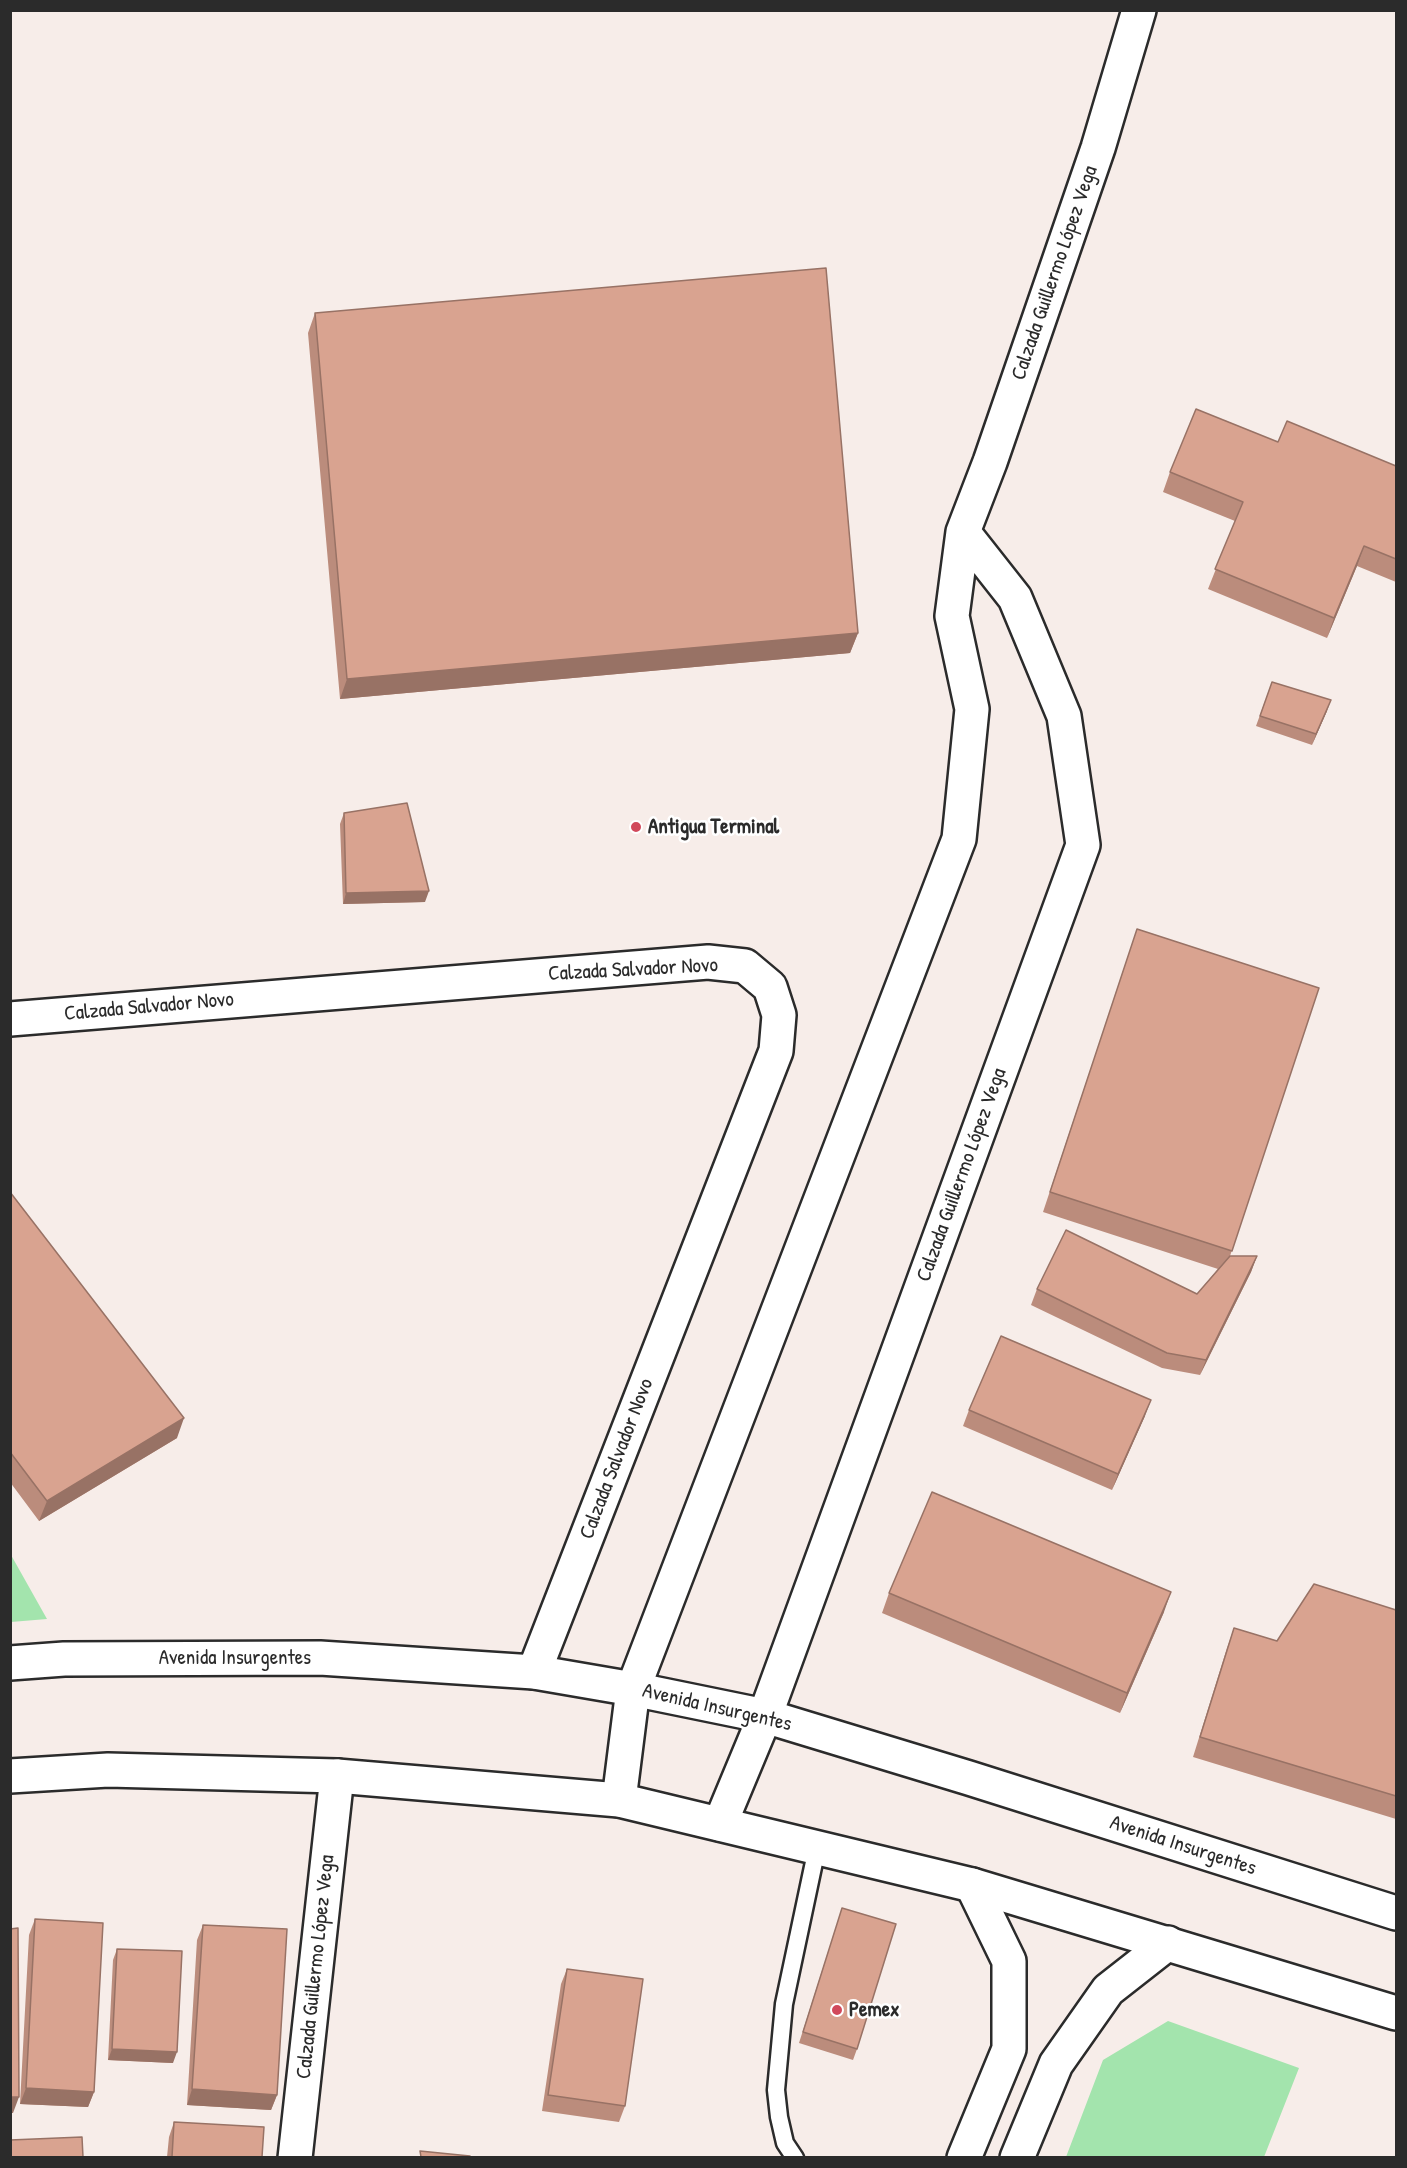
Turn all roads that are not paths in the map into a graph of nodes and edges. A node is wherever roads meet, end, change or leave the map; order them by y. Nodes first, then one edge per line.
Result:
1 (1138, 10) edge
2 (963, 532) junction
3 (10, 1019) edge
4 (10, 1663) edge
5 (534, 1672) junction
6 (633, 1689) junction
7 (765, 1716) junction
8 (10, 1776) edge
9 (338, 1776) junction
10 (619, 1800) junction
11 (720, 1824) junction
12 (817, 1848) junction
13 (972, 1885) junction
14 (1396, 1913) edge
15 (1168, 1943) junction
16 (1396, 2013) edge
17 (295, 2157) edge
18 (795, 2157) edge
19 (964, 2157) edge
20 (1017, 2157) edge

1 - 2 street, Calzada Guillermo López Vega
2 - 6 street, Calzada Guillermo López Vega
2 - 7 street, Calzada Guillermo López Vega
3 - 5 street, Calzada Salvador Novo
4 - 5 street, Avenida Insurgentes
5 - 6 street, Avenida Insurgentes
6 - 7 street, Avenida Insurgentes
6 - 10 street, Calzada Guillermo López Vega
7 - 11 street, Calzada Guillermo López Vega
7 - 14 street, Avenida Insurgentes
8 - 9 street
9 - 10 street
9 - 17 street, Calzada Guillermo López Vega
10 - 11 street
11 - 12 street
12 - 13 street
12 - 18 lane
13 - 15 street
13 - 19 street
15 - 16 street
15 - 20 street

